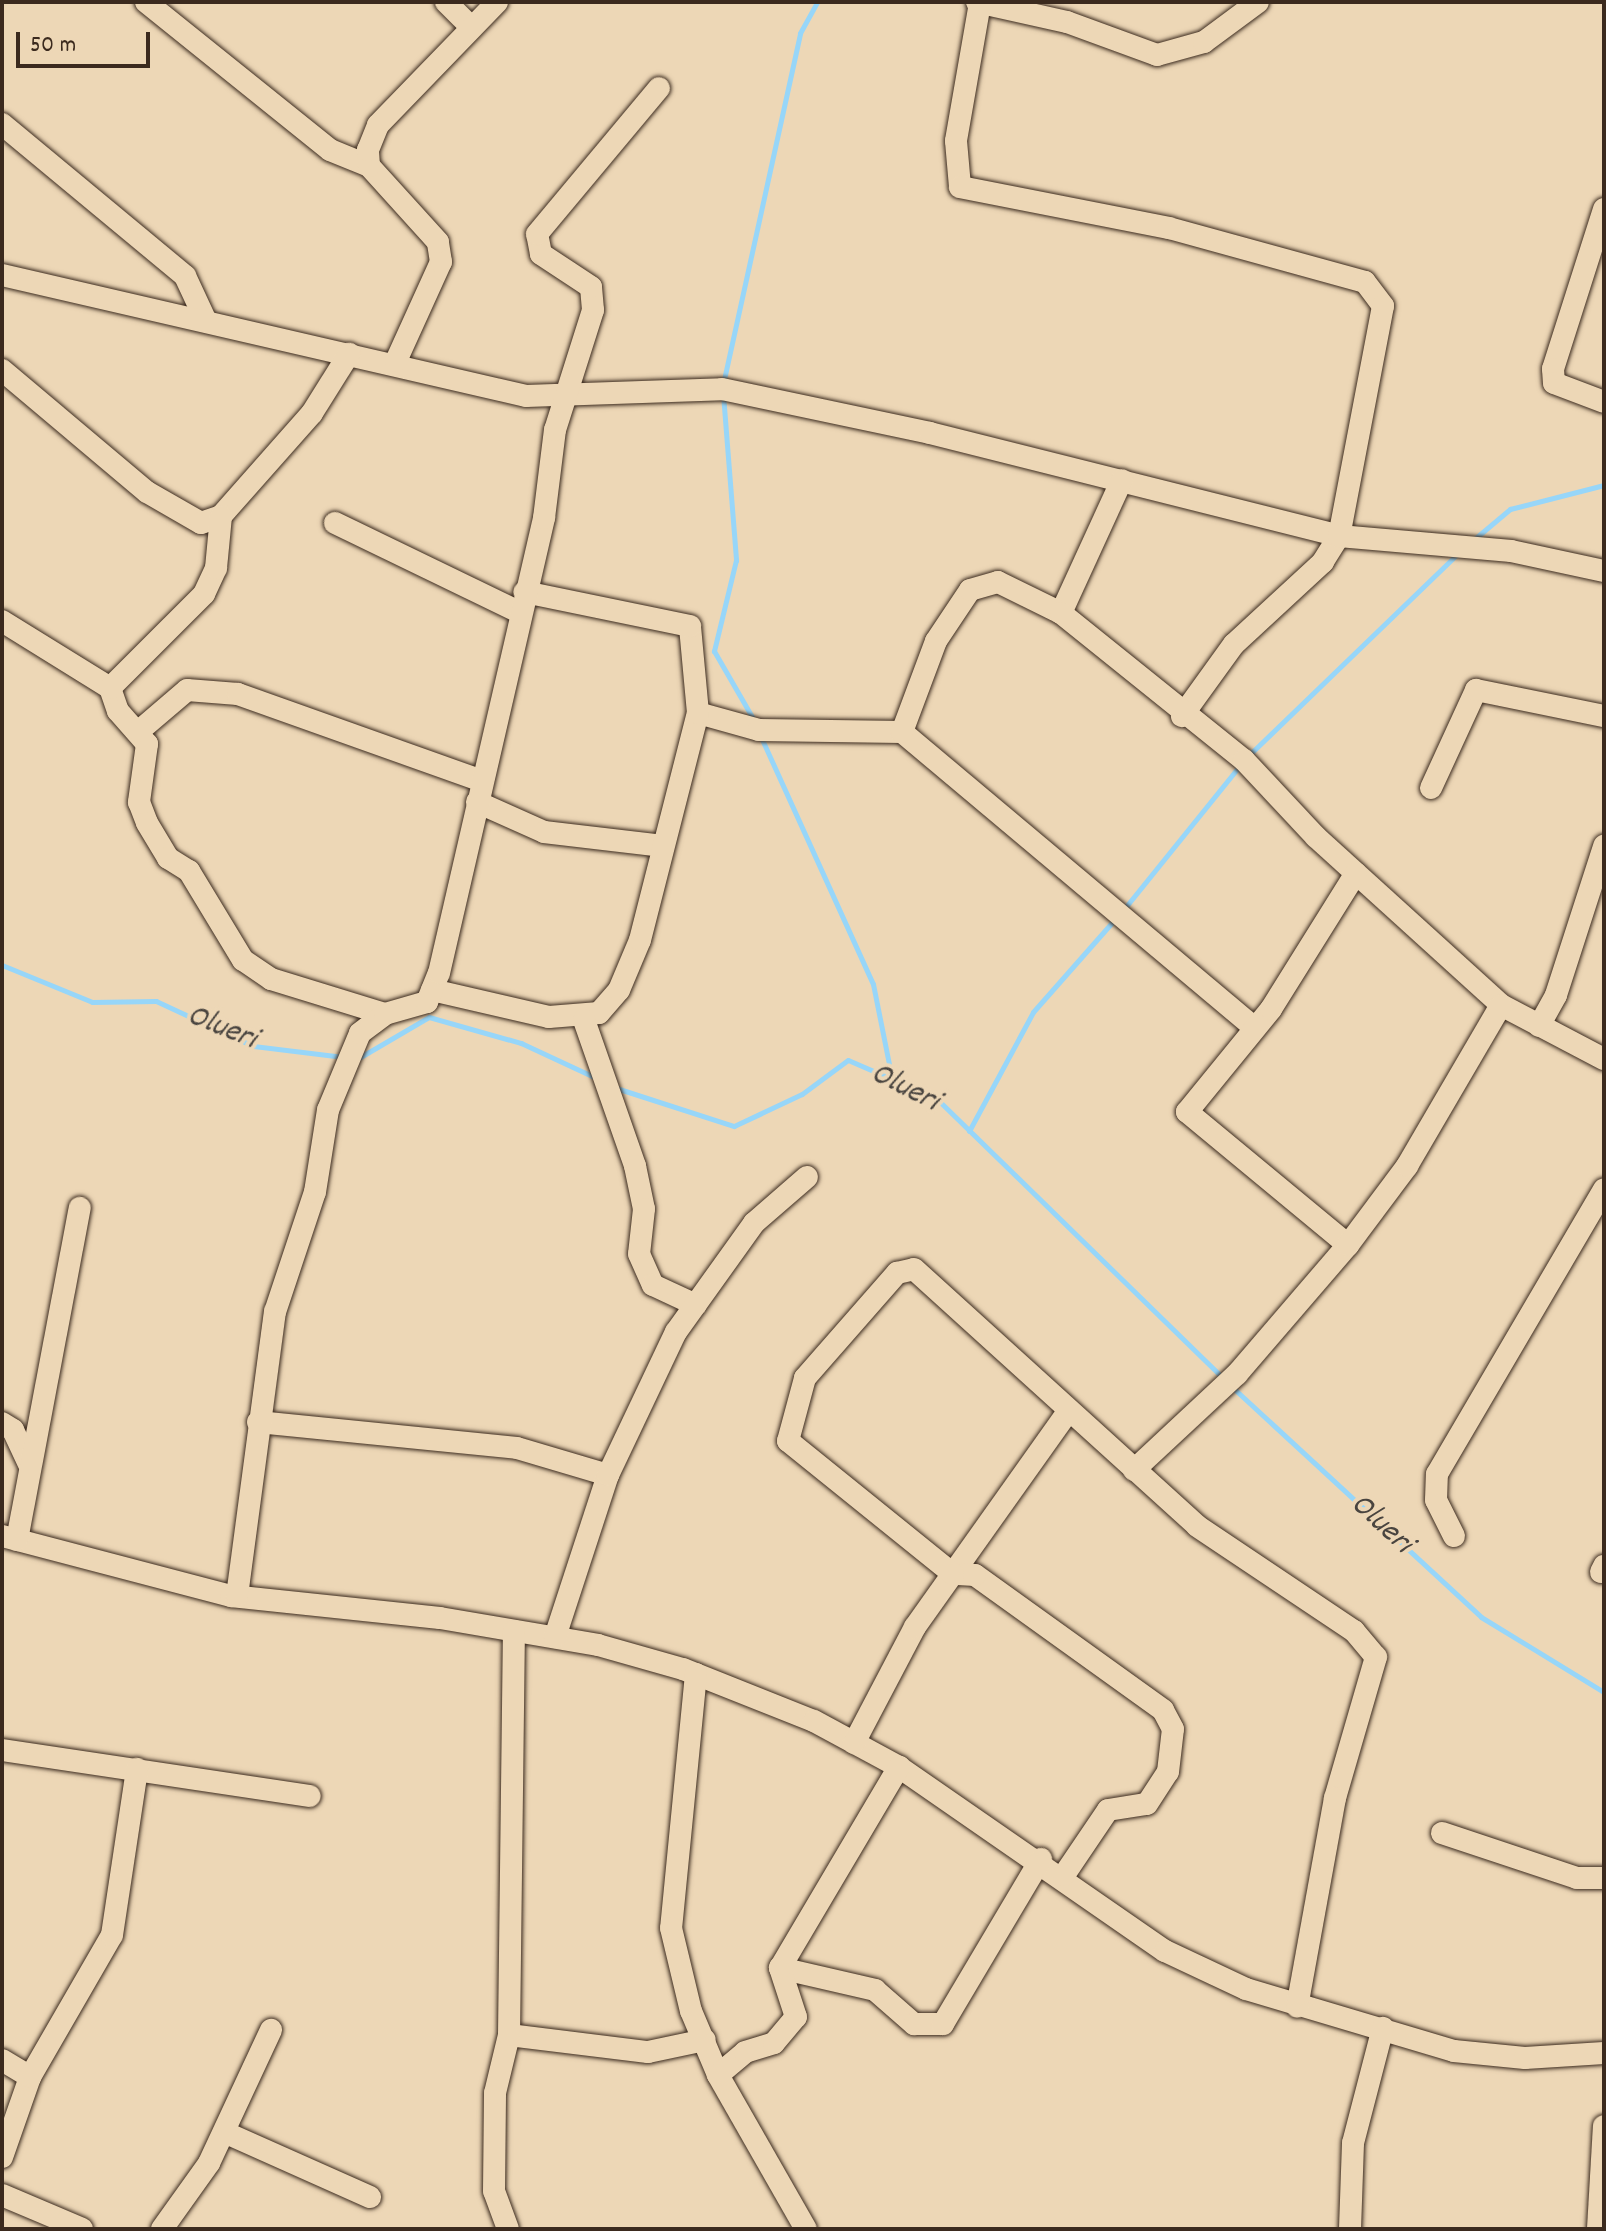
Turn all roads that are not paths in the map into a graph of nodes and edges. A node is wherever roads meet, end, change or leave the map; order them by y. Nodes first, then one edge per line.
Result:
1 (146, 2) edge
2 (446, 2) edge
3 (497, 2) edge
4 (979, 2) edge
5 (1258, 2) edge
6 (471, 27) junction
7 (659, 88) dead end
8 (2, 124) edge
9 (369, 166) junction
10 (1604, 209) edge
11 (2, 275) edge
12 (206, 321) junction
13 (349, 354) junction
14 (396, 361) junction
15 (2, 370) edge
16 (568, 395) junction
17 (526, 396) junction
18 (1604, 402) edge
19 (555, 430) junction
20 (1122, 480) junction
21 (221, 516) junction
22 (335, 523) dead end
23 (1339, 536) junction
24 (1604, 571) edge
25 (521, 602) junction
26 (1061, 613) junction
27 (6, 631) edge
28 (110, 688) junction
29 (698, 713) junction
30 (1182, 716) junction
31 (1604, 716) edge
32 (139, 731) junction
33 (902, 732) junction
34 (1431, 788) dead end
35 (479, 792) junction
36 (663, 846) junction
37 (1604, 846) edge
38 (1356, 873) junction
39 (432, 990) junction
40 (1501, 1005) junction
41 (385, 1014) junction
42 (584, 1020) junction
43 (1539, 1026) junction
44 (1253, 1027) junction
45 (1604, 1059) edge
46 (807, 1177) dead end
47 (1604, 1189) edge
48 (80, 1208) dead end
49 (1348, 1245) junction
50 (696, 1305) junction
51 (1067, 1413) junction
52 (258, 1422) junction
53 (2, 1423) edge
54 (30, 1466) junction
55 (1134, 1470) junction
56 (608, 1475) junction
57 (1454, 1536) dead end
58 (9, 1538) edge
59 (953, 1574) junction
60 (237, 1596) junction
61 (514, 1631) junction
62 (555, 1637) junction
63 (696, 1674) junction
64 (854, 1743) junction
65 (2, 1750) edge
66 (899, 1767) junction
67 (137, 1769) junction
68 (310, 1796) dead end
69 (1442, 1833) dead end
70 (1041, 1859) junction
71 (1064, 1875) junction
72 (1604, 1878) edge
73 (780, 1968) junction
74 (1297, 2007) junction
75 (1383, 2028) junction
76 (271, 2030) dead end
77 (509, 2035) junction
78 (705, 2040) junction
79 (1604, 2053) edge
80 (2, 2060) edge
81 (718, 2075) junction
82 (30, 2077) junction
83 (1604, 2126) edge
84 (224, 2132) junction
85 (2, 2157) edge
86 (2, 2195) edge
87 (370, 2197) dead end
88 (48, 2222) edge
89 (82, 2229) edge
90 (162, 2229) edge
91 (508, 2229) edge
92 (806, 2229) edge
93 (1350, 2229) edge
94 (1598, 2229) edge

1 - 9 street
2 - 6 street
3 - 6 street
4 - 5 street
4 - 23 street
6 - 9 street
7 - 16 street
8 - 12 street
9 - 14 street
10 - 18 street
11 - 12 street
12 - 13 street
13 - 14 street
13 - 21 street
14 - 17 street
15 - 21 street
16 - 17 street
16 - 19 street
16 - 20 street
17 - 19 street
19 - 25 street
20 - 23 street
20 - 26 street
21 - 28 street
22 - 25 street
23 - 24 street
23 - 30 street
25 - 29 street
25 - 35 street
26 - 30 street
26 - 33 street
27 - 28 street
28 - 32 street
29 - 33 street
29 - 36 street
30 - 38 street
31 - 34 street
32 - 35 street
32 - 41 street
33 - 44 street
35 - 36 street
35 - 39 street
36 - 42 street
37 - 43 street
38 - 40 street
38 - 44 street
39 - 41 street
39 - 42 street
40 - 43 street
40 - 49 street
41 - 52 street
42 - 50 street
43 - 45 street
44 - 49 street
46 - 50 street
47 - 57 street
48 - 54 street
49 - 55 street
50 - 56 street
51 - 55 street
51 - 59 street
51 - 59 street
52 - 56 street
52 - 60 street
53 - 54 street
54 - 58 street
55 - 74 street
56 - 62 street
58 - 60 street
59 - 64 street
59 - 71 street
60 - 61 street
61 - 62 street
61 - 77 street
62 - 63 street
63 - 64 street
63 - 78 street
64 - 66 street
65 - 67 street
66 - 70 street
66 - 73 street
67 - 68 street
67 - 82 street
69 - 72 street
70 - 71 street
70 - 73 street
71 - 74 street
73 - 81 street
74 - 75 street
75 - 79 street
75 - 93 street
76 - 84 street
77 - 78 street
77 - 91 street
78 - 81 street
80 - 82 street
81 - 92 street
82 - 85 street
83 - 94 street
84 - 87 street
84 - 90 street
86 - 88 street
88 - 89 street

